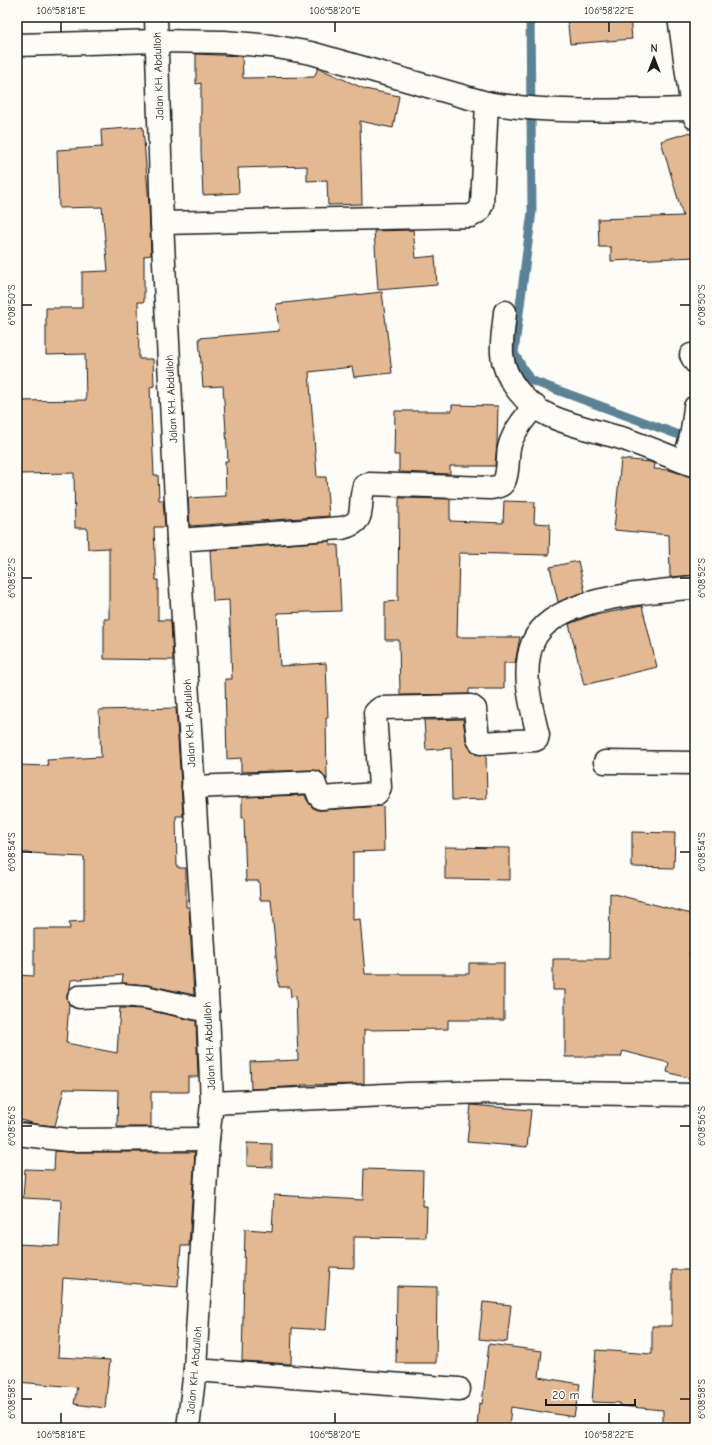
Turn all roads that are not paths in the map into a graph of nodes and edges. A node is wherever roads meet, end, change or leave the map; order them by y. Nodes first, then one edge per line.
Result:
1 (156, 17) edge
2 (679, 17) edge
3 (157, 41) junction
4 (17, 45) edge
5 (487, 103) junction
6 (693, 114) edge
7 (162, 223) junction
8 (505, 312) dead end
9 (534, 406) junction
10 (695, 407) edge
11 (687, 461) edge
12 (178, 540) junction
13 (695, 587) edge
14 (604, 762) dead end
15 (695, 763) edge
16 (193, 787) junction
17 (79, 997) dead end
18 (208, 1011) junction
19 (695, 1095) edge
20 (212, 1103) junction
21 (17, 1134) edge
22 (208, 1139) junction
23 (195, 1370) junction
24 (459, 1389) dead end
25 (188, 1428) edge

1 - 3 street, Jalan KH. Abdulloh
2 - 6 street
3 - 4 street
3 - 5 street
3 - 7 street, Jalan KH. Abdulloh
5 - 6 street
5 - 7 street
7 - 12 street, Jalan KH. Abdulloh
8 - 9 street
9 - 11 street
9 - 12 street
10 - 11 street
12 - 16 street, Jalan KH. Abdulloh
13 - 16 street
14 - 15 street
16 - 18 street, Jalan KH. Abdulloh
17 - 18 street
18 - 20 street, Jalan KH. Abdulloh
19 - 20 street
20 - 22 street, Jalan KH. Abdulloh
21 - 22 street
22 - 23 street, Jalan KH. Abdulloh
23 - 24 street
23 - 25 street, Jalan KH. Abdulloh

